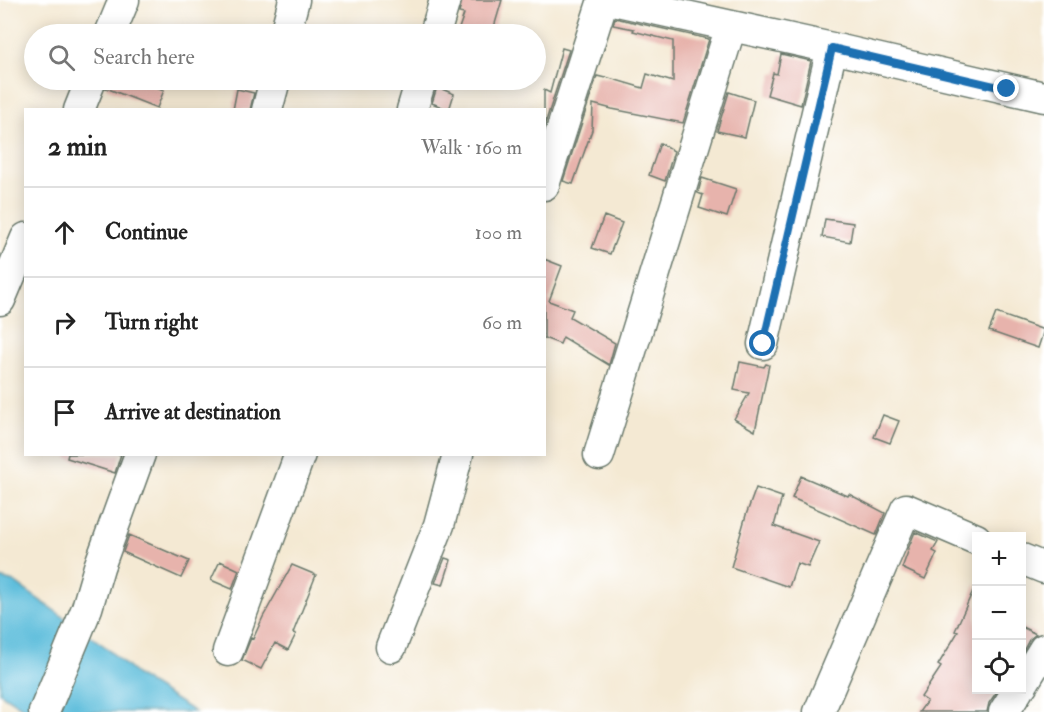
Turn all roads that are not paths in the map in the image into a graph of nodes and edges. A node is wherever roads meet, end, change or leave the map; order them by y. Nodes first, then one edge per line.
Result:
1 (124, 0) edge
2 (294, 0) edge
3 (445, 0) edge
4 (603, 0) edge
5 (613, 0) edge
6 (114, 24) edge
7 (288, 24) edge
8 (438, 24) edge
9 (731, 26) junction
10 (832, 48) junction
11 (87, 90) edge
12 (272, 90) edge
13 (418, 90) edge
14 (1044, 97) edge
15 (80, 108) edge
16 (267, 108) edge
17 (413, 108) edge
18 (546, 179) edge
19 (24, 243) edge
20 (0, 300) edge
21 (763, 344) dead end
22 (599, 455) dead end
23 (139, 456) edge
24 (299, 456) edge
25 (457, 456) edge
26 (972, 537) edge
27 (1026, 560) edge
28 (1044, 568) edge
29 (391, 647) dead end
30 (1044, 649) edge
31 (228, 651) dead end
32 (1026, 678) edge
33 (1015, 694) edge
34 (44, 712) edge
35 (819, 712) edge
36 (1004, 712) edge

1 - 6 street
2 - 7 street
3 - 8 street
4 - 18 street
5 - 9 street
9 - 10 street
9 - 22 street
10 - 14 street
10 - 21 street
11 - 15 street
12 - 16 street
13 - 17 street
19 - 20 street
23 - 34 street
24 - 31 street
25 - 29 street
26 - 35 street
27 - 28 street
30 - 32 street
33 - 36 street

